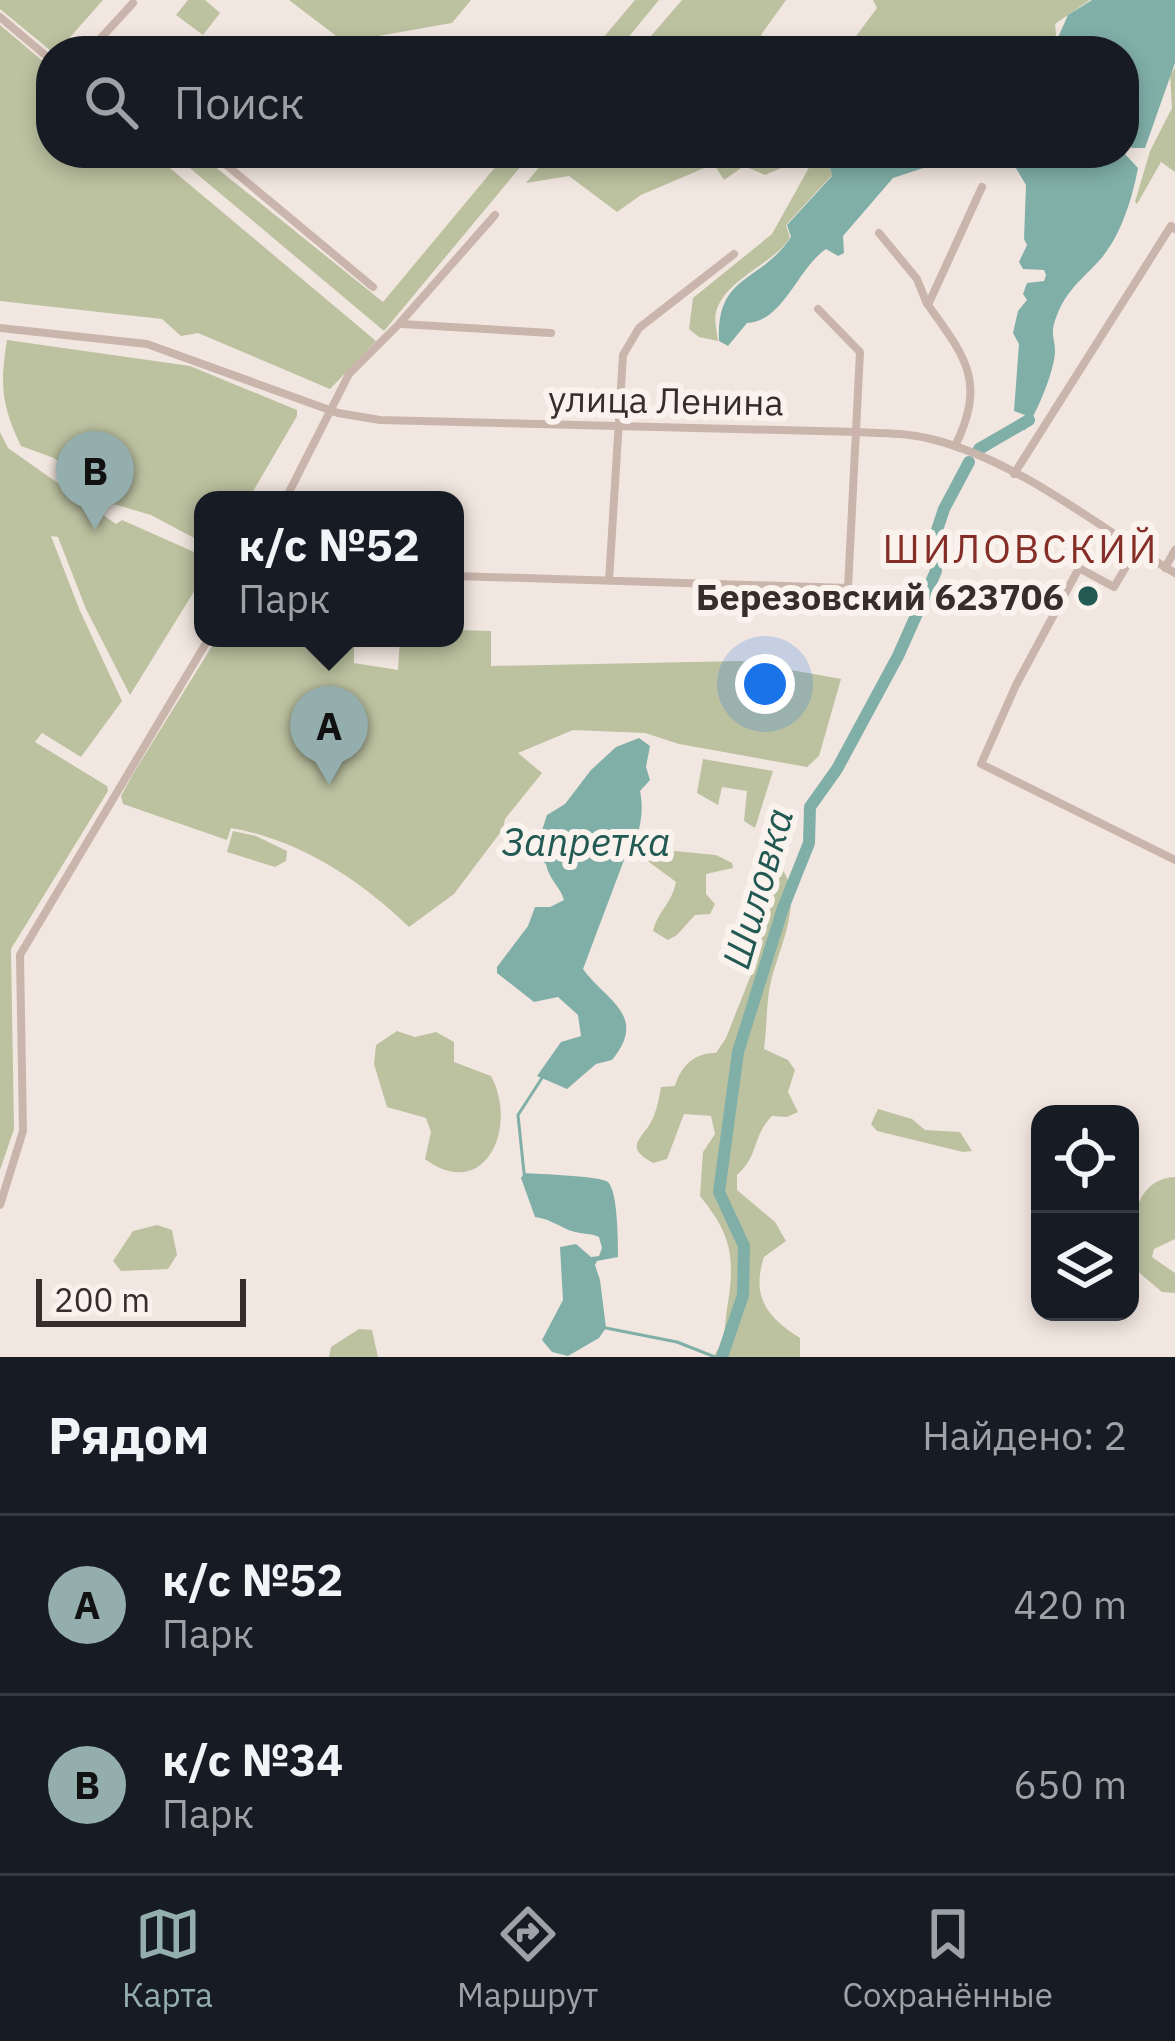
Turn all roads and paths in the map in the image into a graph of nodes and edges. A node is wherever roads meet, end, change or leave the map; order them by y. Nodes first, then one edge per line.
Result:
1 (133, 3) edge
2 (0, 17) edge
3 (103, 36) edge
4 (36, 47) edge
5 (230, 168) edge
6 (982, 187) dead end
7 (495, 215) dead end
8 (1173, 228) edge
9 (879, 233) dead end
10 (734, 254) dead end
11 (373, 287) dead end
12 (928, 305) junction
13 (818, 309) dead end
14 (400, 324) junction
15 (0, 328) edge
16 (551, 333) dead end
17 (331, 411) junction
18 (619, 426) junction
19 (857, 432) junction
20 (958, 447) junction
21 (1014, 474) junction
22 (291, 491) edge
23 (1136, 550) junction
24 (1175, 550) edge
25 (1167, 564) junction
26 (1175, 573) edge
27 (464, 576) edge
28 (609, 581) junction
29 (203, 647) edge
30 (1175, 860) edge
31 (0, 1205) edge

1 - 3 street
2 - 4 street
5 - 11 street
6 - 12 street
7 - 14 street
8 - 21 street
9 - 12 street
10 - 18 street
12 - 20 street
13 - 19 street
14 - 16 street
14 - 17 street
15 - 17 street, улица Ленина
17 - 18 street, улица Ленина
17 - 22 street
18 - 19 street, улица Ленина
18 - 28 street
19 - 20 street, улица Ленина
19 - 28 street
20 - 21 street, улица Ленина
21 - 23 street, улица Ленина
23 - 25 street, улица Ленина
23 - 30 street
24 - 25 street
25 - 26 street, улица Ленина
27 - 28 street
29 - 31 street

